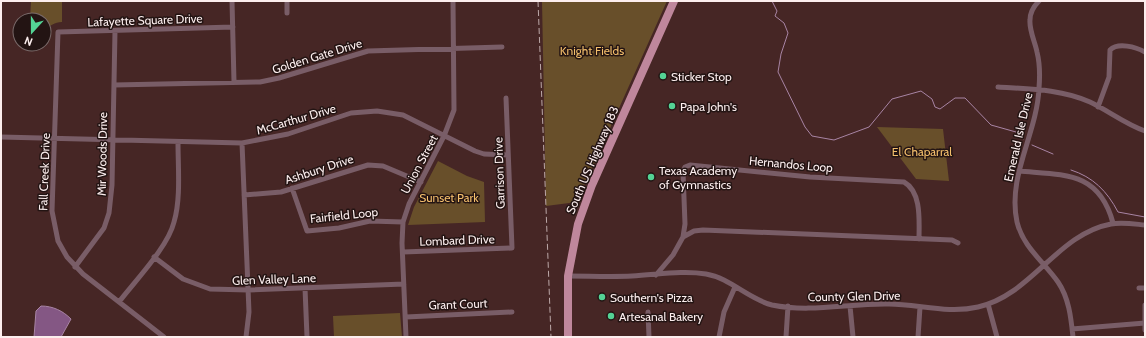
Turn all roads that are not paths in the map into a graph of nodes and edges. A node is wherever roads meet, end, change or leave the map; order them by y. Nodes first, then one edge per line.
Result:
1 (232, 1) edge
2 (287, 1) edge
3 (453, 1) edge
4 (674, 1) edge
5 (1039, 1) edge
6 (287, 13) dead end
7 (233, 27) junction
8 (115, 31) junction
9 (58, 32) joint
10 (502, 47) dead end
11 (454, 48) junction
12 (1145, 52) edge
13 (234, 82) junction
14 (114, 85) junction
15 (998, 87) dead end
16 (1039, 90) junction
17 (506, 98) dead end
18 (1098, 107) junction
19 (1145, 131) edge
20 (444, 136) junction
21 (1, 137) edge
22 (55, 139) junction
23 (112, 140) junction
24 (178, 143) junction
25 (242, 143) junction
26 (508, 155) junction
27 (1019, 171) junction
28 (421, 182) junction
29 (292, 188) junction
30 (244, 195) junction
31 (403, 222) junction
32 (1113, 224) junction
33 (1145, 225) edge
34 (683, 237) junction
35 (919, 239) junction
36 (958, 243) dead end
37 (512, 248) joint
38 (403, 252) junction
39 (154, 257) junction
40 (75, 266) junction
41 (1044, 266) junction
42 (656, 275) junction
43 (568, 276) junction
44 (404, 284) junction
45 (735, 287) junction
46 (305, 288) junction
47 (1139, 288) dead end
48 (1145, 288) edge
49 (248, 290) junction
50 (119, 302) junction
51 (988, 304) junction
52 (1145, 305) edge
53 (788, 306) junction
54 (850, 306) junction
55 (920, 307) junction
56 (512, 312) dead end
57 (648, 312) dead end
58 (406, 316) junction
59 (1145, 323) edge
60 (1072, 329) junction
61 (1145, 330) edge
62 (164, 337) edge
63 (246, 337) edge
64 (307, 337) edge
65 (406, 337) edge
66 (568, 337) edge
67 (648, 337) edge
68 (719, 337) edge
69 (786, 337) edge
70 (853, 337) edge
71 (918, 337) edge
72 (997, 337) edge
73 (1073, 337) edge

1 - 7 street
2 - 6 street
3 - 11 street, Union Street
4 - 43 main road, South US Highway 183
5 - 16 street, Emerald Isle Drive
7 - 8 street, Lafayette Square Drive
7 - 13 street
8 - 9 street, Lafayette Square Drive
8 - 14 street, Mir Woods Drive
9 - 22 street, Fall Creek Drive
10 - 11 street, Golden Gate Drive
11 - 13 street, Golden Gate Drive
11 - 20 street, Union Street
12 - 18 street
13 - 14 street, Golden Gate Drive
14 - 23 street, Mir Woods Drive
15 - 16 street
16 - 18 street
16 - 27 street, Emerald Isle Drive
17 - 26 street, Garrison Drive
18 - 19 street
20 - 25 street, McCarthur Drive
20 - 26 street, McCarthur Drive
20 - 28 street, Union Street
21 - 22 street, McCarthur Drive
22 - 23 street, McCarthur Drive
22 - 40 street, Fall Creek Drive
23 - 24 street, McCarthur Drive
23 - 40 street, Mir Woods Drive
24 - 25 street, McCarthur Drive
24 - 39 street
25 - 30 street
26 - 37 street, Garrison Drive
27 - 32 street
27 - 41 street, Emerald Isle Drive
28 - 29 street, Ashbury Drive
28 - 31 street, Union Street
29 - 30 street, Ashbury Drive
29 - 31 street, Fairfield Loop
30 - 49 street
31 - 38 street, Union Street
32 - 33 street, County Glen Drive
32 - 41 street, County Glen Drive
34 - 35 street
34 - 35 street, Hernandos Loop
34 - 42 street, Hernandos Loop
35 - 36 street
37 - 38 street, Lombard Drive
38 - 44 street, Union Street
39 - 49 street, Glen Valley Lane
39 - 50 street
40 - 50 street, Fall Creek Drive
41 - 51 street, County Glen Drive
41 - 60 street, Emerald Isle Drive
42 - 43 street, County Glen Drive
42 - 45 street, County Glen Drive
43 - 66 main road, South US Highway 183
44 - 46 street, Glen Valley Lane
44 - 58 street, Union Street
45 - 53 street, County Glen Drive
45 - 68 street
46 - 49 street, Glen Valley Lane
46 - 64 street
47 - 48 street
49 - 63 street
50 - 62 street, Fall Creek Drive
51 - 55 street, County Glen Drive
51 - 72 street
52 - 59 street
53 - 54 street, County Glen Drive
53 - 69 street
54 - 55 street, County Glen Drive
54 - 70 street
55 - 71 street
56 - 58 street, Grant Court
57 - 67 street
58 - 65 street, Union Street
59 - 60 street
59 - 61 street
60 - 73 street, Emerald Isle Drive

